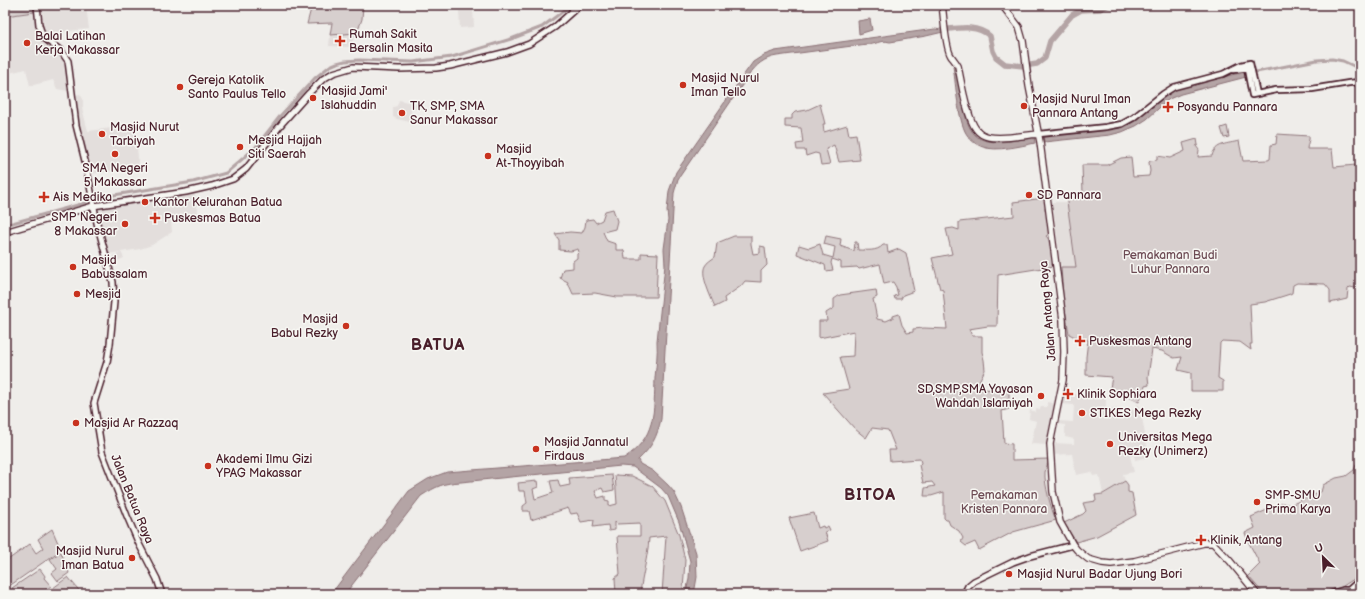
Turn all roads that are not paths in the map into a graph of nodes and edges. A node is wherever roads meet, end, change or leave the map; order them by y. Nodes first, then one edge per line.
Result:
1 (37, 5) edge
2 (580, 5) edge
3 (942, 5) edge
4 (1002, 5) edge
5 (572, 8) edge
6 (1360, 82) edge
7 (1039, 134) junction
8 (105, 204) junction
9 (93, 205) junction
10 (95, 214) junction
11 (5, 232) edge
12 (1073, 544) junction
13 (1360, 580) edge
14 (1349, 590) junction
15 (162, 594) edge
16 (964, 594) edge
17 (1257, 594) edge
18 (1330, 594) edge
19 (1344, 594) edge

1 - 9 main road, Jalan Batua Raya
2 - 5 main road
3 - 7 main road
4 - 7 main road, Jalan Antang Raya
5 - 8 main road
6 - 7 street
7 - 12 main road, Jalan Antang Raya
8 - 9 main road
8 - 10 main road
9 - 10 main road, Jalan Batua Raya
9 - 11 main road
10 - 15 main road, Jalan Batua Raya
12 - 16 main road
12 - 17 main road, Jalan Antang Raya
13 - 14 street
14 - 18 street
14 - 19 street

